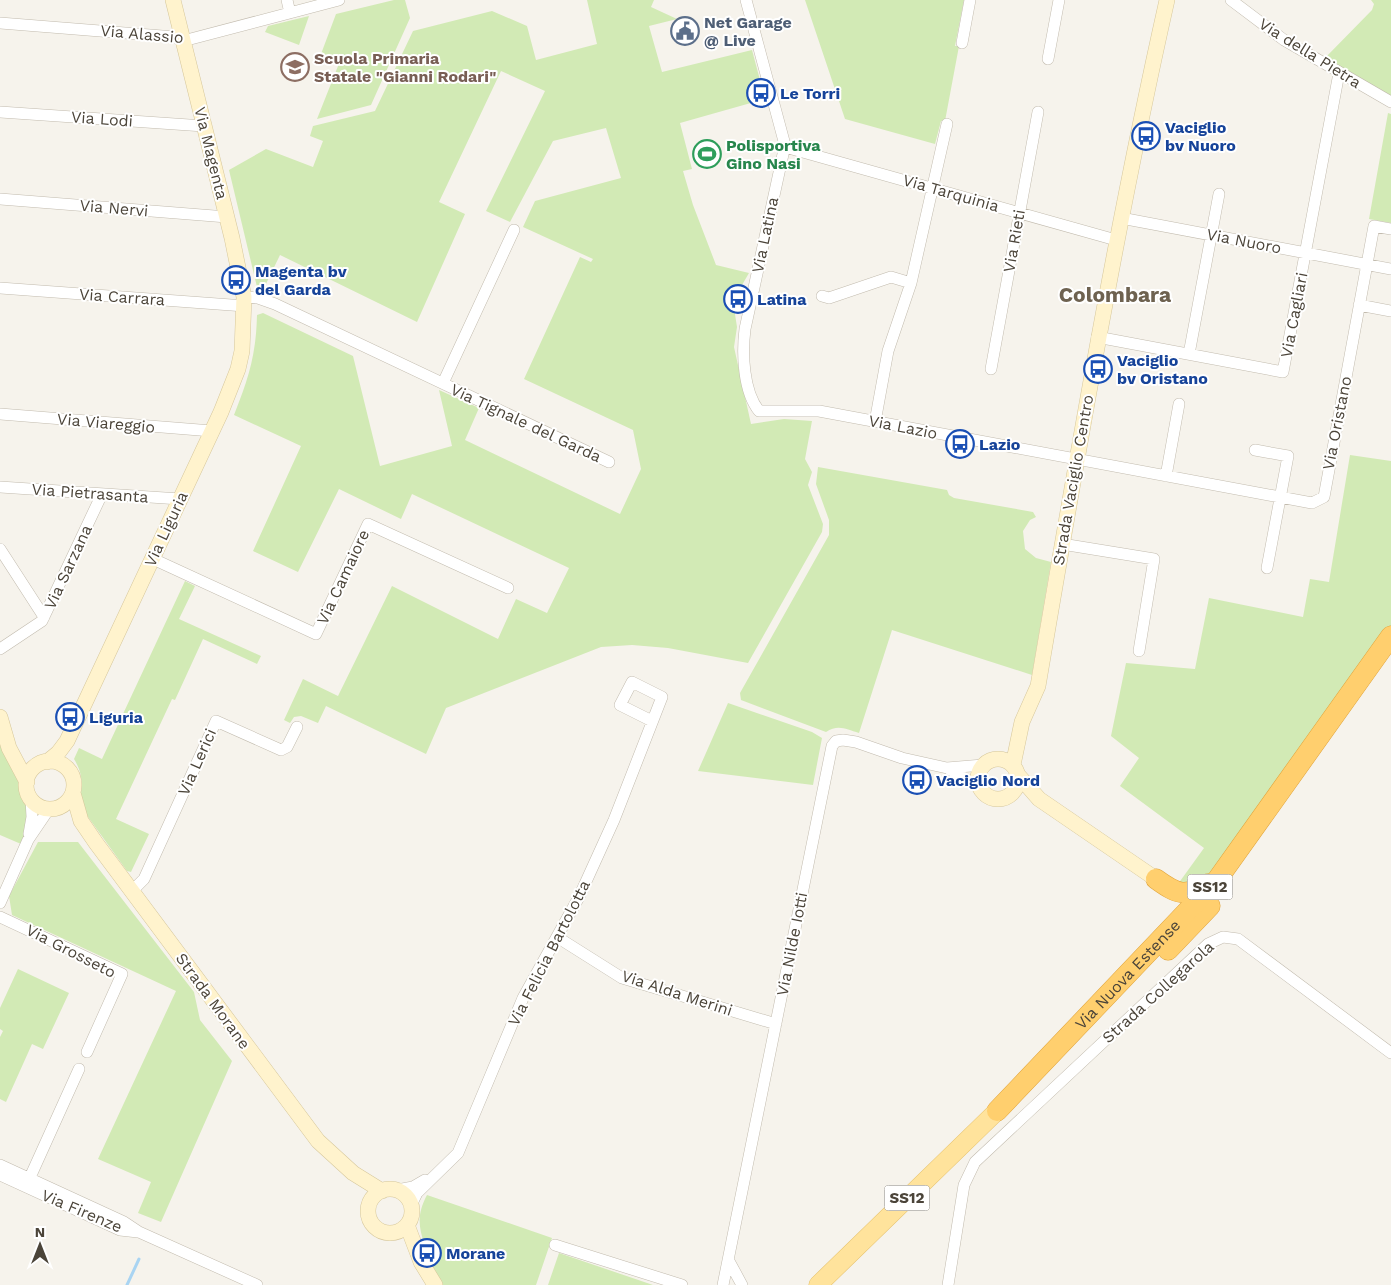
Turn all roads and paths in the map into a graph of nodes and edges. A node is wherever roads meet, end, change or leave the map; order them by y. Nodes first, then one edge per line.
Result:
1 (173, 0) edge
2 (287, 0) edge
3 (339, 0) edge
4 (746, 0) edge
5 (970, 0) edge
6 (1059, 0) edge
7 (1167, 0) edge
8 (1231, 0) edge
9 (1246, 5) edge
10 (290, 13) junction
11 (0, 23) edge
12 (183, 40) junction
13 (962, 43) dead end
14 (1048, 58) dead end
15 (1339, 73) junction
16 (1391, 102) edge
17 (0, 112) edge
18 (1038, 112) dead end
19 (947, 124) dead end
20 (204, 126) junction
21 (785, 147) junction
22 (933, 188) junction
23 (1219, 194) dead end
24 (0, 199) edge
25 (1020, 213) junction
26 (227, 217) junction
27 (1121, 218) junction
28 (1391, 229) edge
29 (514, 230) dead end
30 (1211, 235) junction
31 (1116, 240) junction
32 (1305, 253) junction
33 (1367, 264) junction
34 (1391, 268) edge
35 (911, 283) junction
36 (0, 288) edge
37 (822, 296) dead end
38 (244, 302) junction
39 (1360, 305) junction
40 (1391, 311) edge
41 (1097, 337) junction
42 (1189, 354) junction
43 (991, 369) dead end
44 (443, 383) junction
45 (1179, 404) dead end
46 (759, 411) joint
47 (0, 414) edge
48 (875, 422) junction
49 (212, 431) junction
50 (1255, 450) dead end
51 (1077, 459) junction
52 (609, 462) dead end
53 (1166, 476) junction
54 (0, 487) edge
55 (102, 494) junction
56 (1281, 497) junction
57 (180, 500) junction
58 (1062, 544) junction
59 (0, 549) edge
60 (153, 559) junction
61 (1267, 568) dead end
62 (508, 588) dead end
63 (44, 617) junction
64 (1391, 636) edge
65 (0, 649) edge
66 (1138, 651) dead end
67 (1391, 660) edge
68 (0, 717) edge
69 (652, 721) dead end
70 (1022, 722) junction
71 (297, 727) dead end
72 (6, 739) junction
73 (64, 746) junction
74 (45, 762) junction
75 (989, 762) junction
76 (66, 768) junction
77 (947, 768) junction
78 (1015, 770) junction
79 (27, 782) junction
80 (979, 787) junction
81 (73, 793) junction
82 (1007, 798) junction
83 (31, 799) junction
84 (1039, 799) junction
85 (53, 809) junction
86 (81, 821) junction
87 (28, 840) junction
88 (1217, 880) junction
89 (1163, 884) junction
90 (132, 891) junction
91 (0, 903) edge
92 (0, 916) edge
93 (557, 937) junction
94 (1156, 944) junction
95 (776, 1024) junction
96 (87, 1052) dead end
97 (1391, 1053) edge
98 (79, 1070) dead end
99 (997, 1111) junction
100 (0, 1165) edge
101 (0, 1175) edge
102 (433, 1176) junction
103 (28, 1183) junction
104 (384, 1194) junction
105 (411, 1205) junction
106 (401, 1228) junction
107 (556, 1245) dead end
108 (729, 1261) junction
109 (257, 1285) edge
110 (435, 1285) edge
111 (682, 1285) edge
112 (723, 1285) edge
113 (742, 1285) edge
114 (818, 1285) edge
115 (948, 1285) edge

1 - 12 street, Via Magenta
2 - 10 street
3 - 10 street, Via Alassio
4 - 21 street
5 - 13 street
6 - 14 street
7 - 27 street, Strada Vaciglio Centro
8 - 9 street, Via della Pietra
9 - 15 street, Via della Pietra
10 - 12 street, Via Alassio
11 - 12 street, Via Alassio
12 - 20 street, Via Magenta
15 - 16 street, Via della Pietra
15 - 32 street, Via Cagliari
17 - 20 street, Via Lodi
18 - 25 street, Via Rieti
19 - 22 street
20 - 26 street, Via Magenta
21 - 22 street, Via Tarquinia
21 - 46 street, Via Latina
22 - 25 street, Via Tarquinia
22 - 35 street
23 - 30 street
24 - 26 street, Via Nervi
25 - 31 street, Via Tarquinia
25 - 43 street, Via Rieti
26 - 38 street, Via Magenta
27 - 30 street, Via Nuoro
27 - 31 street, Strada Vaciglio Centro
28 - 33 street
29 - 44 street, Via Tignale del Garda
30 - 32 street, Via Nuoro
30 - 42 street
31 - 41 street, Strada Vaciglio Centro
32 - 33 street, Via Nuoro
32 - 42 street, Via Cagliari
33 - 34 street, Via Nuoro
33 - 39 street, Via Oristano
35 - 37 street
35 - 48 street
36 - 38 street, Via Carrara
38 - 44 street, Via Tignale del Garda
38 - 49 street, Via Liguria
39 - 40 street
39 - 56 street, Via Oristano
41 - 42 street, Via Cagliari
41 - 51 street, Strada Vaciglio Centro
44 - 52 street, Via Tignale del Garda
45 - 53 street
46 - 48 street, Via Lazio
47 - 49 street, Via Viareggio
48 - 51 street, Via Lazio
49 - 57 street, Via Liguria
50 - 56 street
51 - 53 street, Via Oristano
51 - 58 street, Strada Vaciglio Centro
53 - 56 street, Via Oristano
54 - 55 street, Via Pietrasanta
55 - 57 street, Via Pietrasanta
55 - 63 street, Via Sarzana
56 - 61 street
57 - 60 street, Via Liguria
58 - 66 street
58 - 70 street, Strada Vaciglio Centro
59 - 63 street
60 - 62 street, Via Camaiore
60 - 73 street, Via Liguria
63 - 65 street, Via Sarzana
64 - 88 highway, Via Nuova Estense / SS12
67 - 99 highway, Via Nuova Estense / SS12
68 - 72 street
69 - 93 street, Via Felicia Bartolotta
70 - 75 street, Strada Vaciglio Centro
70 - 78 street, Strada Vaciglio Centro
71 - 90 street, Via Lerici
72 - 74 street
72 - 79 street
73 - 74 street, Via Liguria
73 - 76 street
74 - 76 street
74 - 79 street
75 - 77 street, Via Nilde Iotti
75 - 78 street
75 - 80 street
76 - 81 street
77 - 80 street, Via Nilde Iotti
77 - 95 street, Via Nilde Iotti
78 - 82 street
78 - 84 street
79 - 83 street
80 - 82 street
81 - 85 street
81 - 86 street, Strada Morane
82 - 84 street
83 - 85 street
83 - 87 street
84 - 89 street
85 - 86 street, Strada Morane
85 - 87 street
86 - 90 street, Strada Morane
87 - 91 street
88 - 89 highway
88 - 94 highway, Via Nuova Estense / SS12
89 - 94 highway
90 - 104 street, Strada Morane
92 - 96 street, Via Grosseto
93 - 95 street, Via Alda Merini
93 - 102 street, Via Felicia Bartolotta
94 - 99 highway, Via Nuova Estense / SS12
95 - 108 street, Via Nilde Iotti
97 - 115 street, Strada Collegarola
98 - 103 street, Via Firenze
99 - 114 main road, Via Nuova Estense / SS12
100 - 103 street, Via Firenze
101 - 103 street, Via Firenze
102 - 104 street, Via Felicia Bartolotta
102 - 105 street, Via Felicia Bartolotta
103 - 109 street, Via Firenze
104 - 105 street
104 - 106 street
105 - 106 street
106 - 110 street
107 - 111 street
108 - 112 street, Via Nilde Iotti
108 - 113 street

